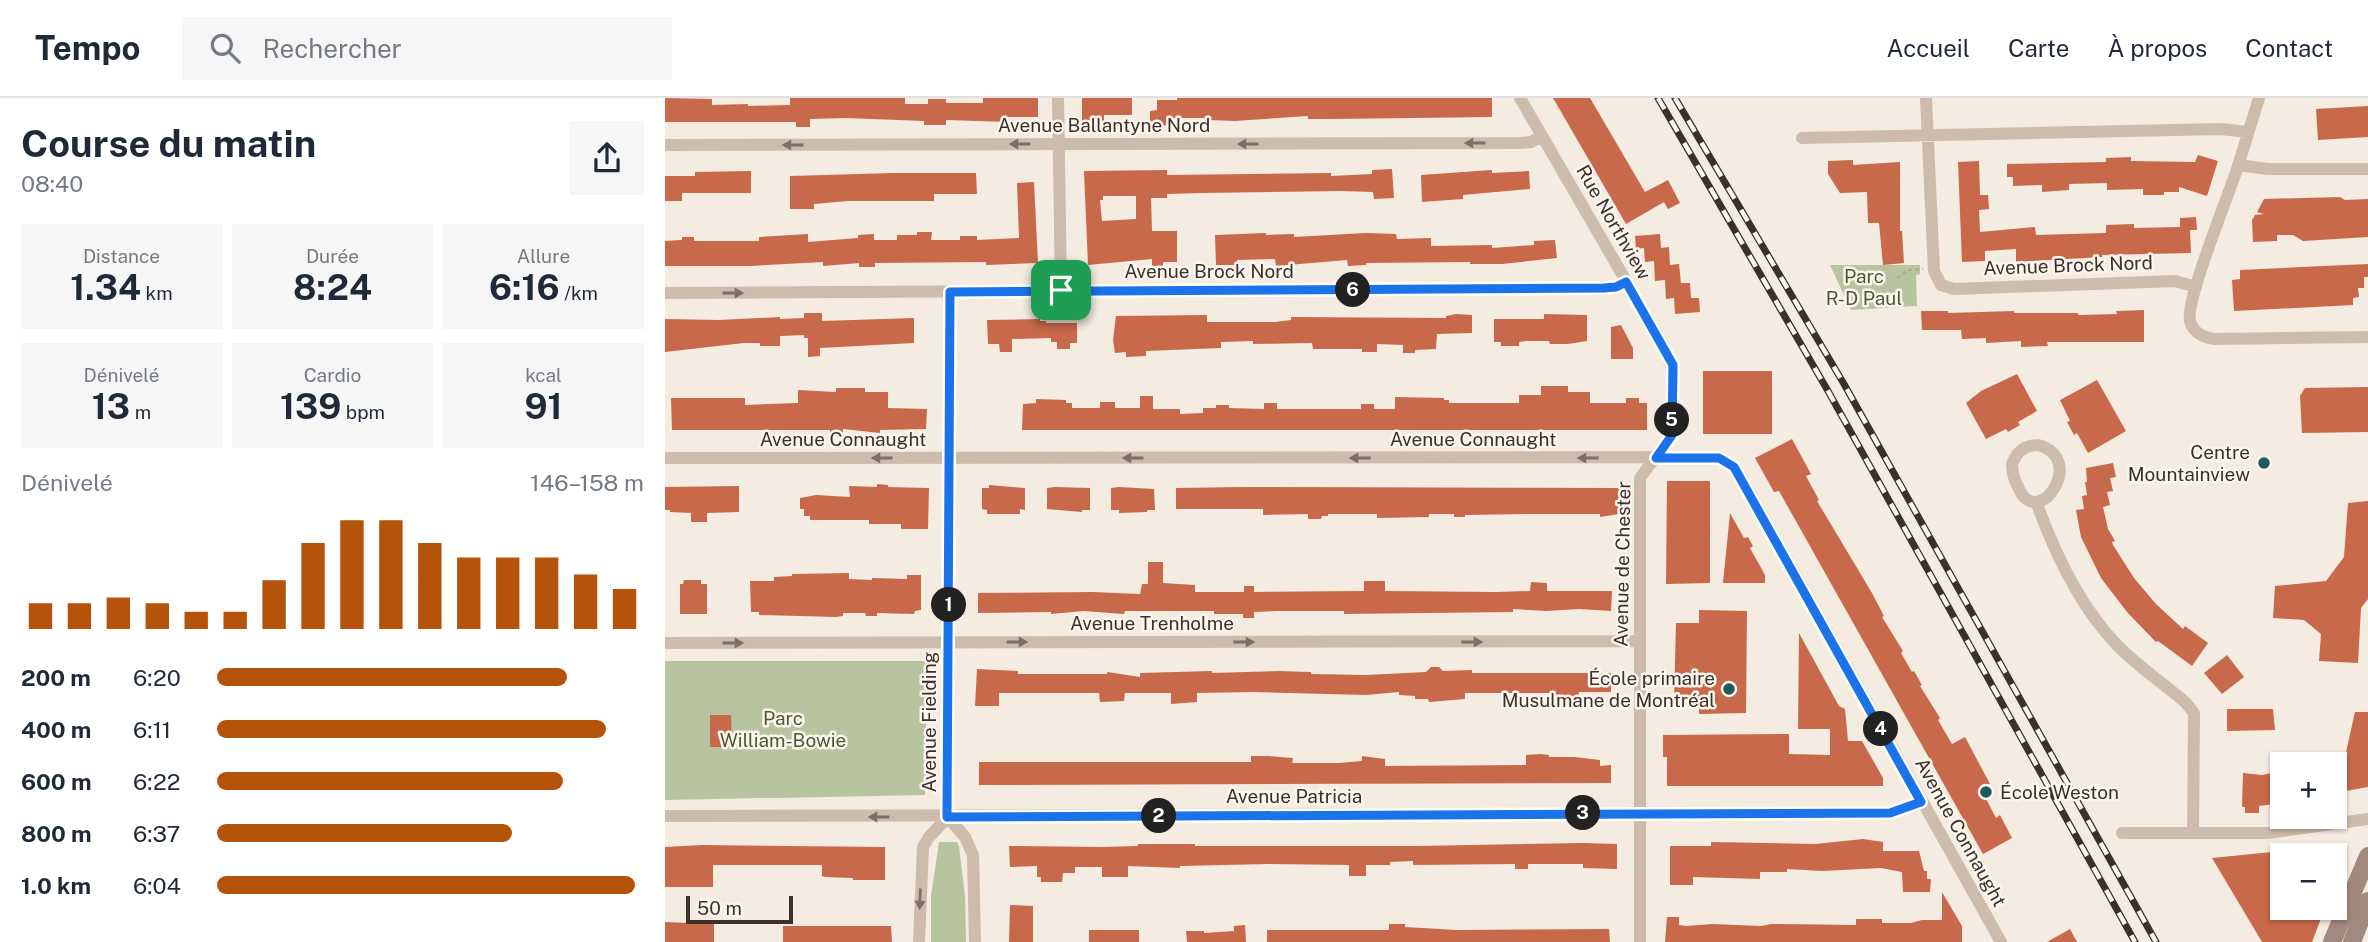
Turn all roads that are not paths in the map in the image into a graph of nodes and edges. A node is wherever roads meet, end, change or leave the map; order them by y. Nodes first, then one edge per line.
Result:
1 (1058, 98) edge
2 (1520, 98) edge
3 (1926, 98) edge
4 (2259, 98) edge
5 (2248, 132) junction
6 (1928, 135) junction
7 (1542, 136) junction
8 (1802, 138) dead end
9 (1058, 144) junction
10 (665, 145) edge
11 (2238, 165) junction
12 (2368, 169) edge
13 (1626, 282) junction
14 (2196, 287) junction
15 (1061, 290) junction
16 (950, 292) junction
17 (665, 293) edge
18 (2368, 337) edge
19 (1673, 365) joint
20 (665, 458) edge
21 (950, 458) junction
22 (1656, 458) junction
23 (2037, 504) junction
24 (1639, 641) junction
25 (665, 643) edge
26 (949, 643) junction
27 (1921, 802) junction
28 (1640, 813) junction
29 (665, 816) edge
30 (947, 817) junction
31 (2368, 819) edge
32 (2122, 833) dead end
33 (2193, 833) junction
34 (2368, 856) edge
35 (2368, 901) edge
36 (919, 942) edge
37 (975, 942) edge
38 (1640, 942) edge
39 (2001, 942) edge
40 (2332, 942) edge
41 (2352, 942) edge

1 - 9 street
2 - 7 street, Rue Northview
3 - 6 street
4 - 5 street
5 - 6 street
5 - 11 street
6 - 8 street
6 - 14 street, Avenue Brock Nord
7 -> 9 street, Avenue Ballantyne Nord
7 - 13 street, Rue Northview
9 -> 10 street, Avenue Ballantyne Nord
9 - 15 street
11 - 12 street
11 - 14 street
13 - 15 street, Avenue Brock Nord
13 - 19 street, Rue Northview
14 - 18 street
15 - 16 street, Avenue Brock Nord
17 -> 16 street, Avenue Brock Nord
16 - 21 street, Avenue Fielding
19 - 22 street, Avenue de Chester
21 -> 20 street, Avenue Connaught
22 -> 21 street, Avenue Connaught
21 - 26 street, Avenue Fielding
22 - 24 street, Avenue de Chester
22 - 27 street, Avenue Connaught
23 - 23 street
23 - 33 street
26 -> 24 street, Avenue Trenholme
24 - 28 street, Avenue de Chester
25 -> 26 street, Avenue Trenholme
26 - 30 street, Avenue Fielding
27 - 28 street, Avenue Patricia
27 - 39 street, Avenue Connaught
28 - 30 street, Avenue Patricia
28 - 38 street, Avenue de Chester
30 -> 29 street, Avenue Patricia
30 -> 36 street, Avenue Fielding
30 - 37 street, Avenue Fielding
31 - 33 street
32 - 33 street
34 - 40 main road
35 - 41 main road

